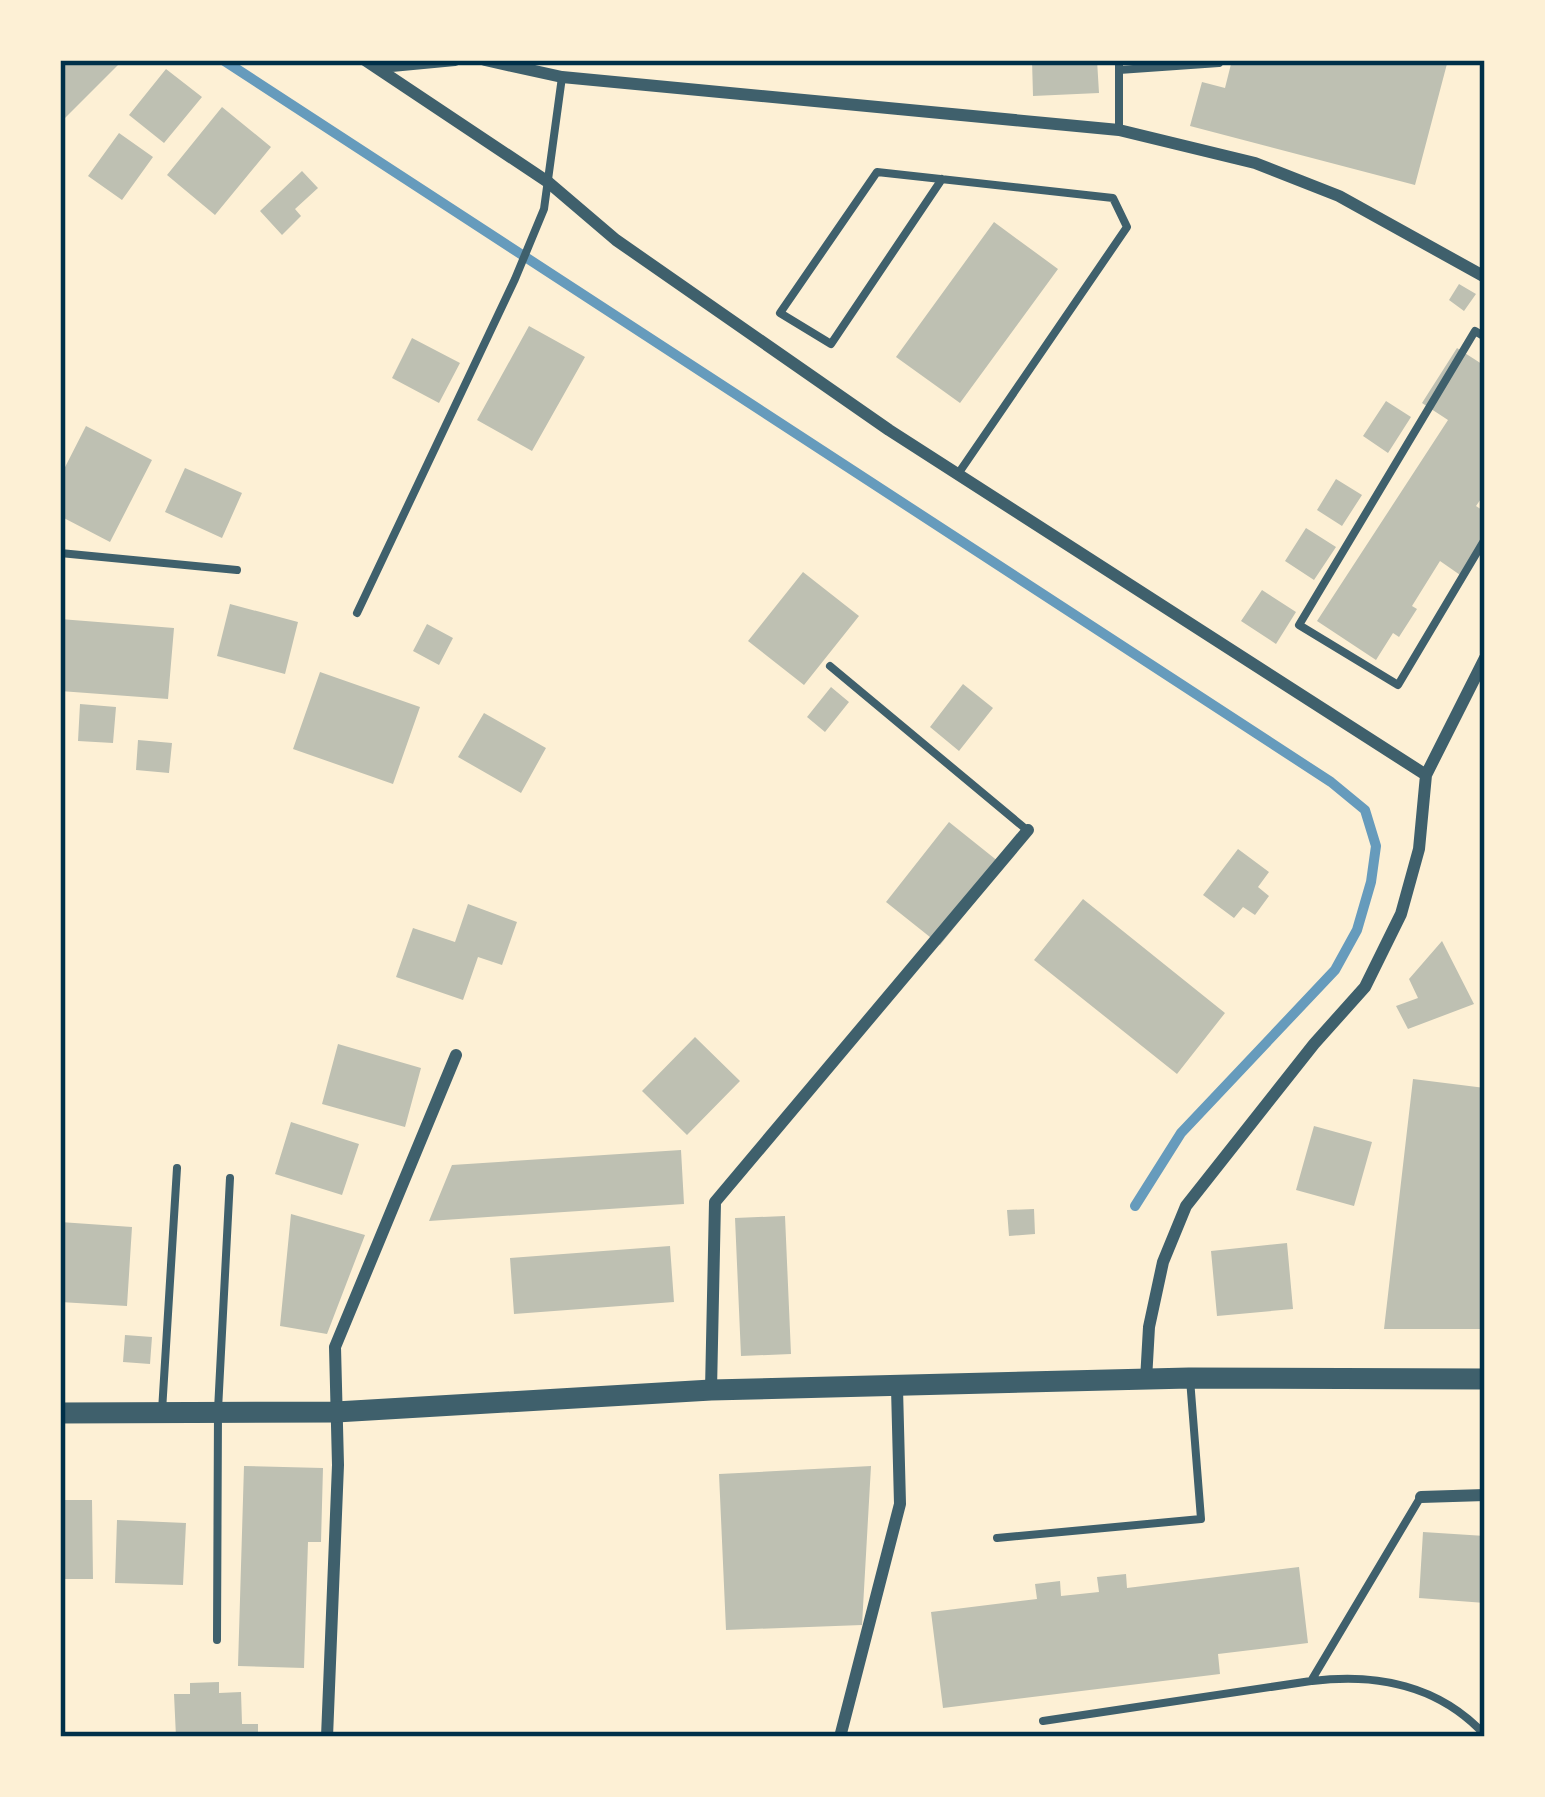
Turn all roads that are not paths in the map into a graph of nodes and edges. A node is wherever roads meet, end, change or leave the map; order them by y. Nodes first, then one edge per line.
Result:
1 (365, 60) edge
2 (455, 60) edge
3 (485, 60) edge
4 (1220, 60) edge
5 (1119, 65) edge
6 (380, 68) junction
7 (562, 77) junction
8 (1119, 130) junction
9 (942, 179) junction
10 (548, 182) junction
11 (1485, 277) edge
12 (1485, 337) edge
13 (958, 474) junction
14 (1485, 539) edge
15 (60, 553) edge
16 (237, 570) dead end
17 (357, 613) dead end
18 (1485, 658) edge
19 (830, 666) dead end
20 (1426, 775) junction
21 (1028, 830) joint
22 (456, 1055) dead end
23 (176, 1168) dead end
24 (230, 1178) dead end
25 (1190, 1378) junction
26 (1485, 1379) edge
27 (1146, 1380) junction
28 (897, 1388) junction
29 (711, 1390) junction
30 (218, 1410) junction
31 (162, 1411) junction
32 (336, 1412) junction
33 (60, 1413) edge
34 (1485, 1495) edge
35 (1421, 1496) joint
36 (997, 1538) dead end
37 (217, 1640) dead end
38 (1311, 1682) junction
39 (1043, 1721) dead end
40 (1485, 1735) edge
41 (327, 1737) edge
42 (840, 1737) edge

1 - 6 street
2 - 6 street
3 - 7 street
4 - 5 lane
5 - 8 lane
6 - 10 street
7 - 8 street
7 - 10 lane
8 - 11 street
9 - 9 lane
9 - 13 lane
10 - 13 street
10 - 17 lane
12 - 14 lane
13 - 20 street
15 - 16 lane
18 - 20 street
19 - 21 lane
20 - 27 street
21 - 29 street
22 - 32 street
23 - 31 lane
24 - 30 lane
25 - 26 street
25 - 27 street
25 - 36 lane
27 - 28 street
28 - 29 street
28 - 42 street
29 - 32 street
30 - 31 street
30 - 32 street
30 - 37 lane
31 - 33 street
32 - 41 street
34 - 35 street
35 - 38 lane
38 - 39 lane
38 - 40 lane

